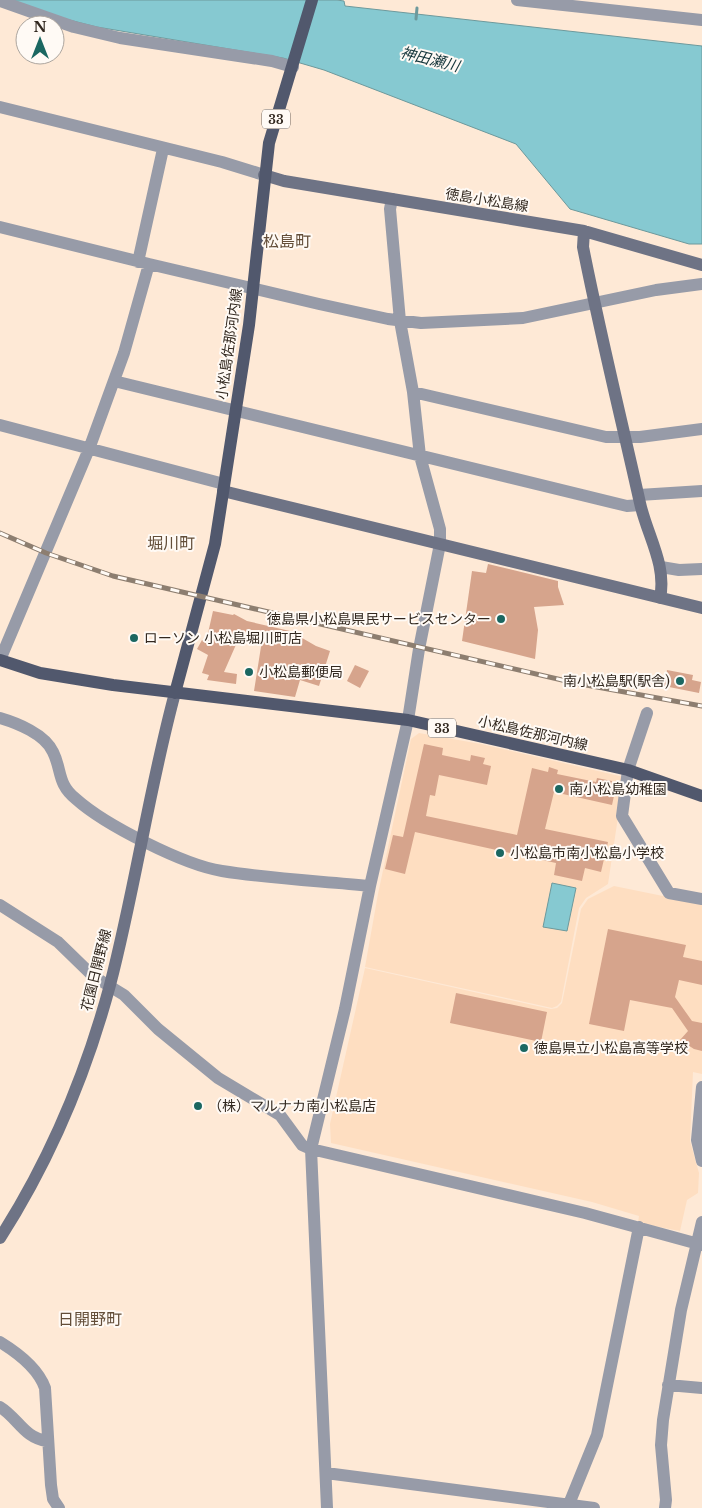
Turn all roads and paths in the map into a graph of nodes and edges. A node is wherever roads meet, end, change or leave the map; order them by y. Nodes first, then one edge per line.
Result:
1 (312, 0) edge
2 (517, 0) edge
3 (0, 1) edge
4 (599, 4) edge
5 (702, 20) edge
6 (293, 66) junction
7 (0, 107) edge
8 (163, 149) junction
9 (264, 175) junction
10 (392, 199) junction
11 (0, 227) edge
12 (584, 231) junction
13 (143, 263) junction
14 (702, 265) edge
15 (702, 284) edge
16 (252, 288) junction
17 (594, 302) junction
18 (400, 321) junction
19 (114, 381) junction
20 (413, 392) junction
21 (234, 412) junction
22 (0, 425) edge
23 (702, 429) edge
24 (624, 438) junction
25 (89, 450) junction
26 (420, 456) junction
27 (223, 488) junction
28 (702, 491) edge
29 (640, 500) junction
30 (440, 544) junction
31 (661, 567) junction
32 (702, 569) edge
33 (660, 598) junction
34 (702, 608) edge
35 (0, 660) edge
36 (175, 693) junction
37 (647, 713) dead end
38 (0, 718) edge
39 (408, 720) junction
40 (628, 770) junction
41 (702, 796) edge
42 (142, 840) junction
43 (370, 886) junction
44 (702, 900) edge
45 (0, 905) edge
46 (110, 985) junction
47 (702, 1087) edge
48 (311, 1150) junction
49 (702, 1156) edge
50 (702, 1222) edge
51 (639, 1227) junction
52 (0, 1238) edge
53 (699, 1245) edge
54 (0, 1342) edge
55 (668, 1385) junction
56 (702, 1388) edge
57 (0, 1406) edge
58 (47, 1441) junction
59 (326, 1473) junction
60 (569, 1504) junction
61 (59, 1508) edge
62 (327, 1508) edge
63 (594, 1508) edge
64 (664, 1508) edge

1 - 6 main road, 小松島佐那河内線 / 33
2 - 4 street
3 - 6 street
4 - 5 street
6 - 9 main road, 小松島佐那河内線 / 33
7 - 8 street
8 - 9 street
8 - 13 street
9 - 10 main road, 徳島小松島線
9 - 16 main road, 小松島佐那河内線 / 33
10 - 12 main road, 徳島小松島線
10 - 18 street
11 - 13 street
12 - 14 main road, 徳島小松島線
12 - 17 main road
13 - 16 street
13 - 19 street
15 - 17 street
16 - 18 street
16 - 21 main road, 小松島佐那河内線 / 33
17 - 18 street
17 - 24 main road
18 - 20 street
19 - 21 street
19 - 25 street
20 - 24 street
20 - 26 street
21 - 26 street
21 - 27 main road, 小松島佐那河内線 / 33
22 - 25 street
23 - 24 street
24 - 29 main road
25 - 27 street
25 - 35 street
26 - 29 street
26 - 30 street
27 - 30 main road
27 - 36 main road, 小松島佐那河内線 / 33
28 - 29 street
29 - 31 main road
30 - 33 main road
30 - 39 street
31 - 32 street
31 - 33 main road
33 - 34 main road
35 - 36 main road, 小松島佐那河内線 / 33
36 - 39 main road, 小松島佐那河内線 / 33
36 - 42 main road, 花園日開野線
37 - 40 street
38 - 42 street
39 - 40 main road, 小松島佐那河内線 / 33
39 - 43 street
40 - 41 main road, 小松島佐那河内線 / 33
40 - 44 street
42 - 43 street
42 - 46 main road, 花園日開野線
43 - 48 street
45 - 46 street
46 - 48 street
46 - 52 main road, 花園日開野線
47 - 49 street
48 - 51 street
48 - 59 street
50 - 53 street
51 - 53 street
51 - 60 street
53 - 55 street
54 - 58 street
55 - 56 street
55 - 64 street
57 - 58 street
58 - 61 street
59 - 60 street
59 - 62 street
60 - 63 street

